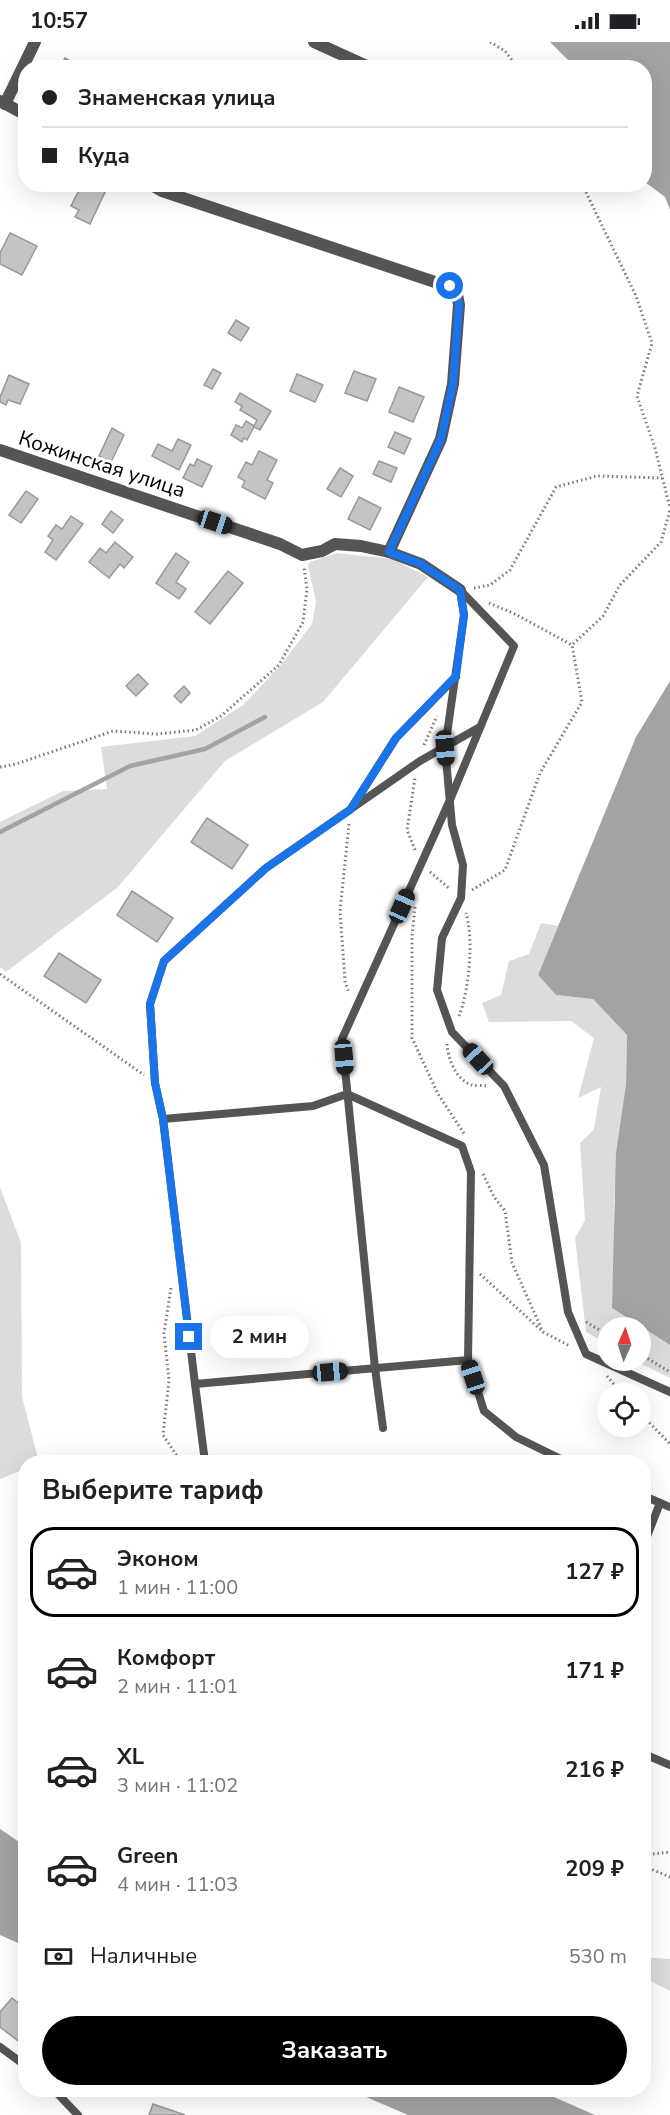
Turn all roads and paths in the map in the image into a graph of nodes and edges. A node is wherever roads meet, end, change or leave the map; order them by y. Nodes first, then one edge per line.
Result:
1 (35, 42) edge
2 (314, 42) edge
3 (490, 42) edge
4 (26, 60) edge
5 (353, 60) edge
6 (513, 60) edge
7 (18, 74) edge
8 (3, 103) edge
9 (18, 111) edge
10 (165, 192) edge
11 (586, 192) edge
12 (0, 450) edge
13 (662, 478) junction
14 (670, 509) edge
15 (389, 552) junction
16 (302, 555) junction
17 (460, 590) junction
18 (488, 603) dead end
19 (572, 645) junction
20 (456, 676) junction
21 (441, 708) dead end
22 (480, 728) junction
23 (445, 748) junction
24 (420, 761) junction
25 (0, 767) edge
26 (450, 800) junction
27 (350, 810) junction
28 (420, 864) junction
29 (461, 898) junction
30 (415, 905) dead end
31 (0, 974) edge
32 (355, 1009) junction
33 (452, 1032) junction
34 (155, 1083) junction
35 (504, 1086) junction
36 (347, 1095) junction
37 (163, 1119) junction
38 (467, 1139) dead end
39 (480, 1168) dead end
40 (469, 1264) junction
41 (171, 1287) dead end
42 (568, 1312) junction
43 (597, 1329) edge
44 (543, 1332) junction
45 (586, 1354) junction
46 (468, 1360) junction
47 (651, 1361) edge
48 (375, 1368) junction
49 (670, 1372) edge
50 (195, 1384) junction
51 (670, 1392) edge
52 (651, 1424) edge
53 (383, 1428) dead end
54 (670, 1444) edge
55 (176, 1455) edge
56 (204, 1455) edge
57 (544, 1455) edge
58 (651, 1499) edge
59 (660, 1503) junction
60 (670, 1507) edge
61 (651, 1526) edge
62 (651, 1758) edge
63 (670, 1765) edge
64 (670, 1852) edge
65 (651, 1854) edge
66 (651, 1869) edge
67 (670, 1877) edge
68 (0, 2047) edge
69 (18, 2060) edge
70 (61, 2097) edge
71 (78, 2115) edge

1 - 4 street
2 - 5 street
3 - 6 path
7 - 8 street
8 - 9 street
10 - 15 street
11 - 13 path
12 - 16 street, Кожинская улица
13 - 14 path
13 - 17 path
14 - 19 path
15 - 16 street
15 - 17 street
16 - 25 path
17 - 20 lane
17 - 22 lane
18 - 19 path
19 - 29 path
20 - 23 lane
20 - 27 lane
21 - 24 path
22 - 23 lane
22 - 26 lane
23 - 24 lane
23 - 26 lane
24 - 27 lane
24 - 28 path
26 - 28 lane
26 - 29 lane
27 - 32 path
27 - 34 lane
28 - 29 path
28 - 32 lane
29 - 33 path
29 - 33 lane
30 - 38 path
31 - 34 path
32 - 36 lane
33 - 35 lane
33 - 35 path
34 - 37 lane
35 - 42 lane
36 - 37 lane
36 - 40 lane
36 - 48 lane
37 - 50 lane
39 - 44 path
40 - 44 path
40 - 46 lane
41 - 55 path
42 - 43 path
42 - 45 lane
44 - 45 path
45 - 51 lane
46 - 48 lane
46 - 57 lane
47 - 49 path
48 - 50 lane
48 - 53 lane
50 - 56 lane
52 - 54 path
58 - 59 lane
59 - 60 lane
59 - 61 lane
62 - 63 lane
64 - 65 path
66 - 67 path
68 - 69 lane
70 - 71 lane

